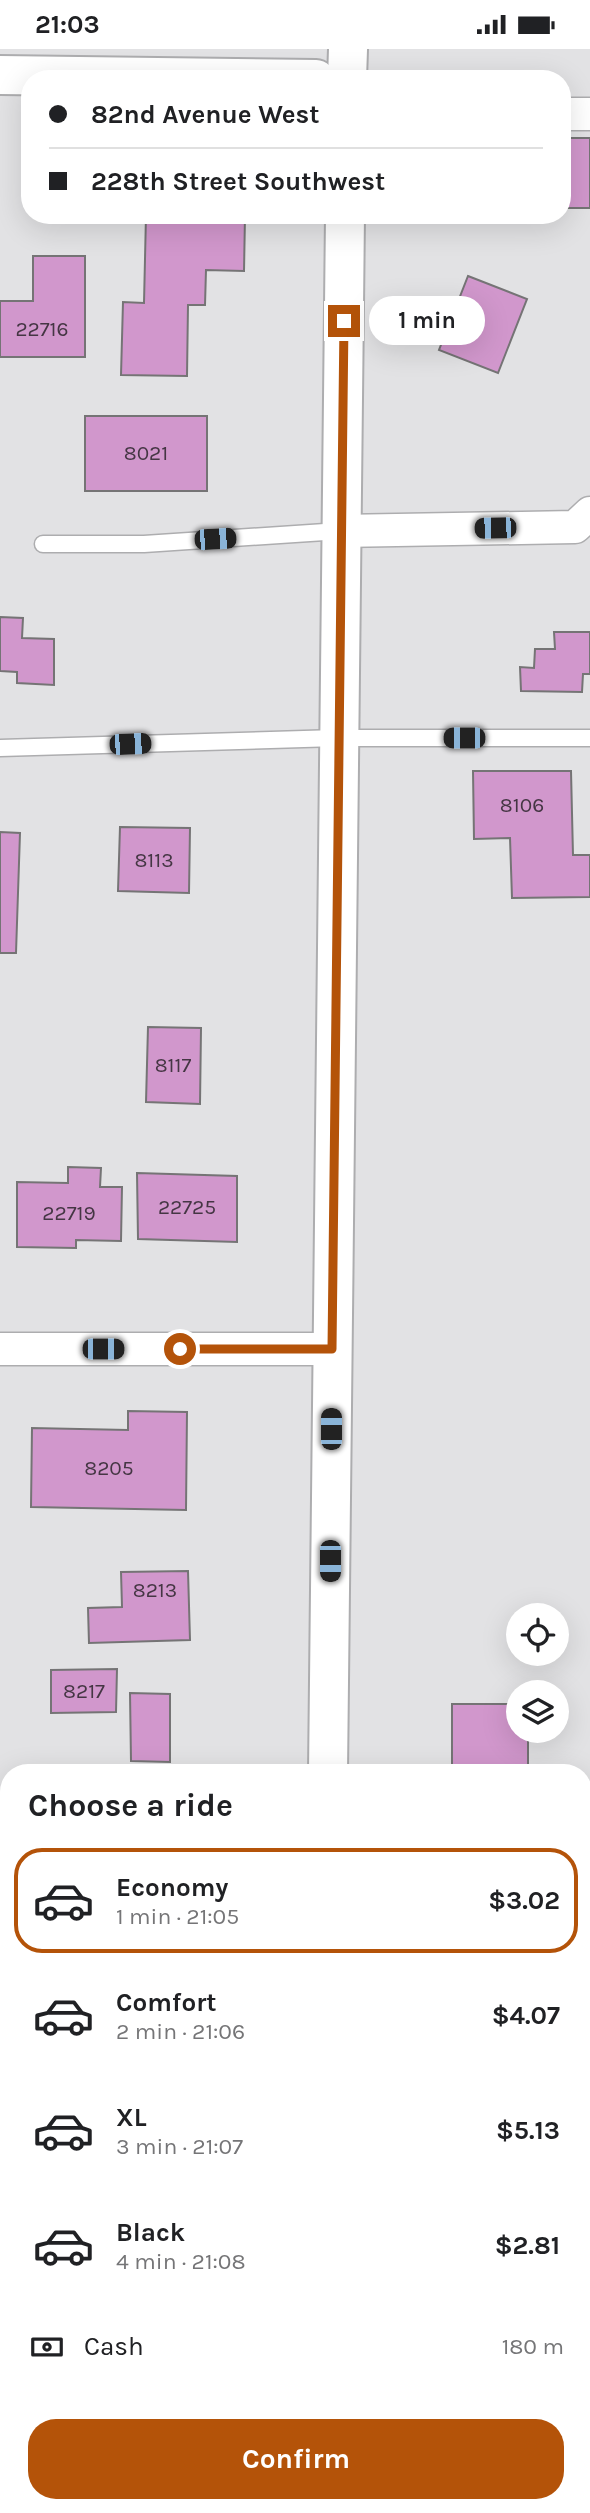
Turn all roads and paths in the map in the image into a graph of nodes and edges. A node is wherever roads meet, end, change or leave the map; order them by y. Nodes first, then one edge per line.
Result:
1 (348, 49) edge
2 (347, 70) edge
3 (0, 75) edge
4 (21, 75) edge
5 (571, 114) edge
6 (590, 114) edge
7 (345, 224) edge
8 (590, 513) edge
9 (340, 531) junction
10 (43, 544) dead end
11 (337, 738) junction
12 (590, 738) edge
13 (0, 748) edge
14 (0, 1349) edge
15 (332, 1349) junction
16 (328, 1764) edge

1 - 2 street
3 - 4 street
5 - 6 street
7 - 9 street
8 - 9 street
9 - 10 lane
9 - 11 street
11 - 12 lane
11 - 13 lane
11 - 15 street
14 - 15 street
15 - 16 street

